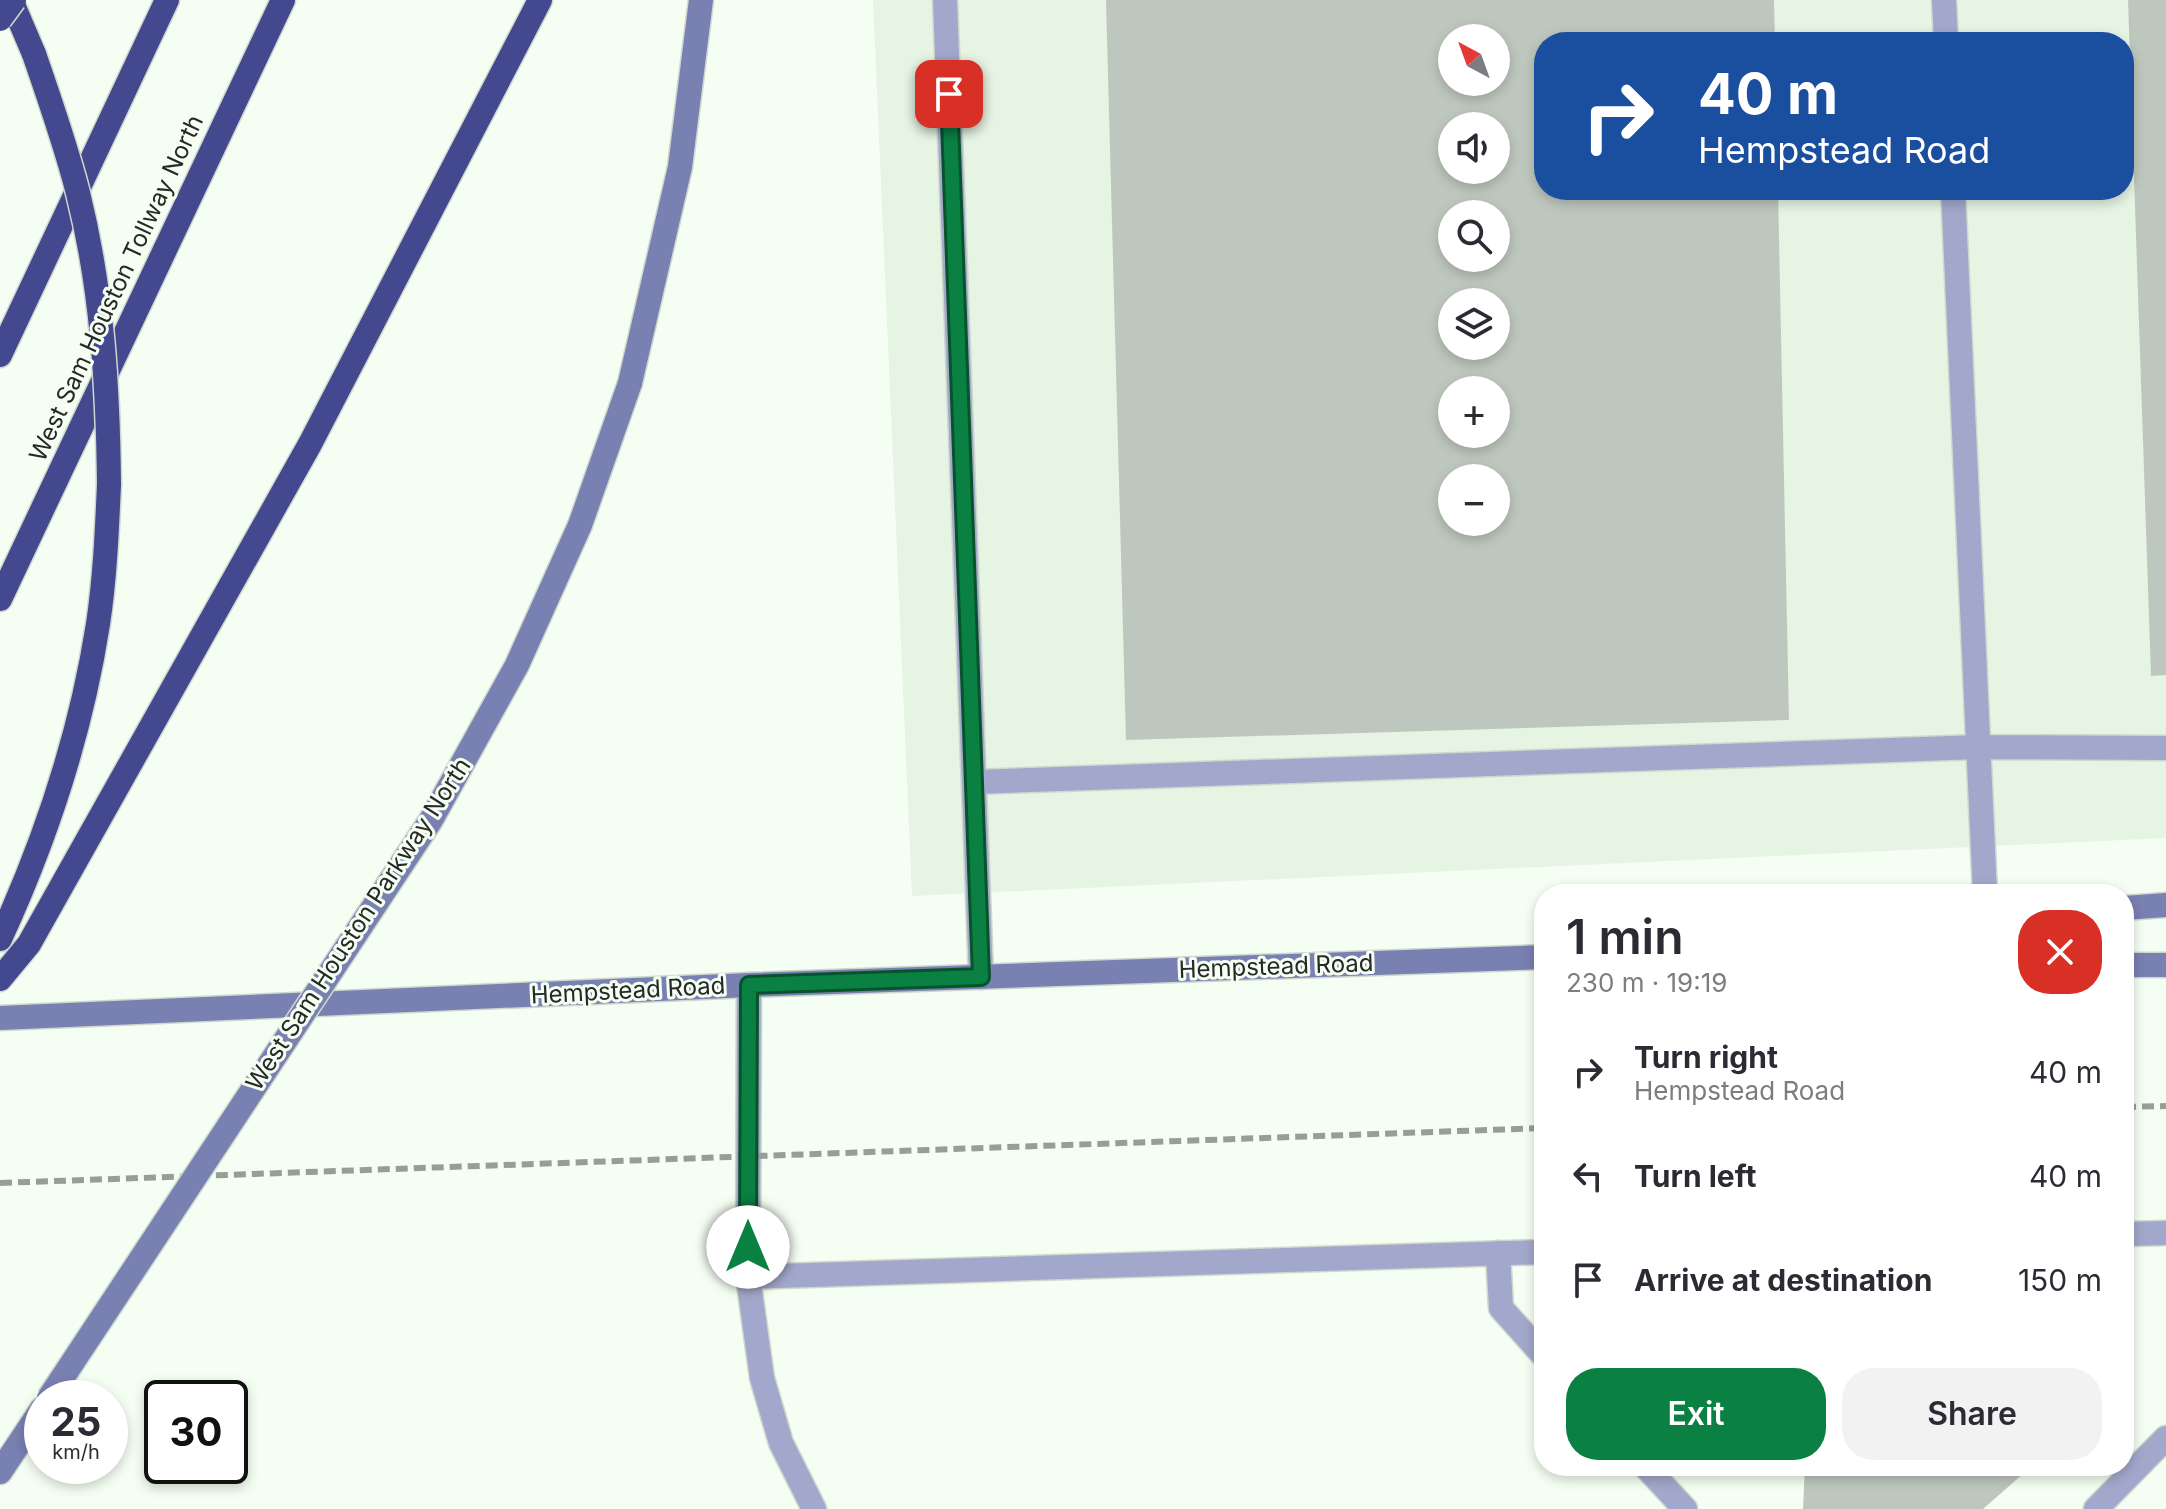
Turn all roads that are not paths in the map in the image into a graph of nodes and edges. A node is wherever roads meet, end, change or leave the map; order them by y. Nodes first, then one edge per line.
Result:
1 (13, 0) edge
2 (167, 0) edge
3 (283, 0) edge
4 (540, 0) edge
5 (701, 0) edge
6 (945, 0) edge
7 (1944, 0) edge
8 (0, 19) edge
9 (1946, 32) edge
10 (1953, 200) edge
11 (0, 355) edge
12 (0, 599) edge
13 (1979, 747) junction
14 (2166, 748) edge
15 (974, 782) junction
16 (1985, 884) edge
17 (2166, 905) edge
18 (2134, 907) edge
19 (0, 939) edge
20 (1534, 957) edge
21 (2134, 965) edge
22 (2166, 965) edge
23 (981, 977) junction
24 (0, 979) edge
25 (749, 985) junction
26 (0, 1018) edge
27 (2166, 1233) edge
28 (2134, 1234) edge
29 (1534, 1252) edge
30 (1498, 1253) junction
31 (748, 1277) junction
32 (1534, 1345) edge
33 (61, 1380) edge
34 (24, 1436) edge
35 (2166, 1438) edge
36 (2134, 1470) edge
37 (0, 1472) edge
38 (1654, 1476) edge
39 (2129, 1476) edge
40 (814, 1509) edge
41 (1685, 1509) edge
42 (2096, 1509) edge

1 - 8 highway, bridge
1 - 19 highway, bridge
2 - 11 highway
3 - 12 highway, West Sam Houston Tollway North, bridge
4 - 24 highway
5 - 33 main road, West Sam Houston Parkway North, bridge
6 - 15 street
7 - 9 street
10 - 13 street
13 - 14 street
13 - 15 street
13 - 16 street
15 - 23 street
17 - 18 main road
20 - 23 main road, Hempstead Road
21 - 22 main road
23 - 25 main road, Hempstead Road
25 - 26 main road, Hempstead Road
25 - 31 street
27 - 28 street
29 - 30 street
30 - 31 street
30 - 32 street
31 - 40 street
34 - 37 main road
35 - 36 street
38 - 41 street
39 - 42 street

